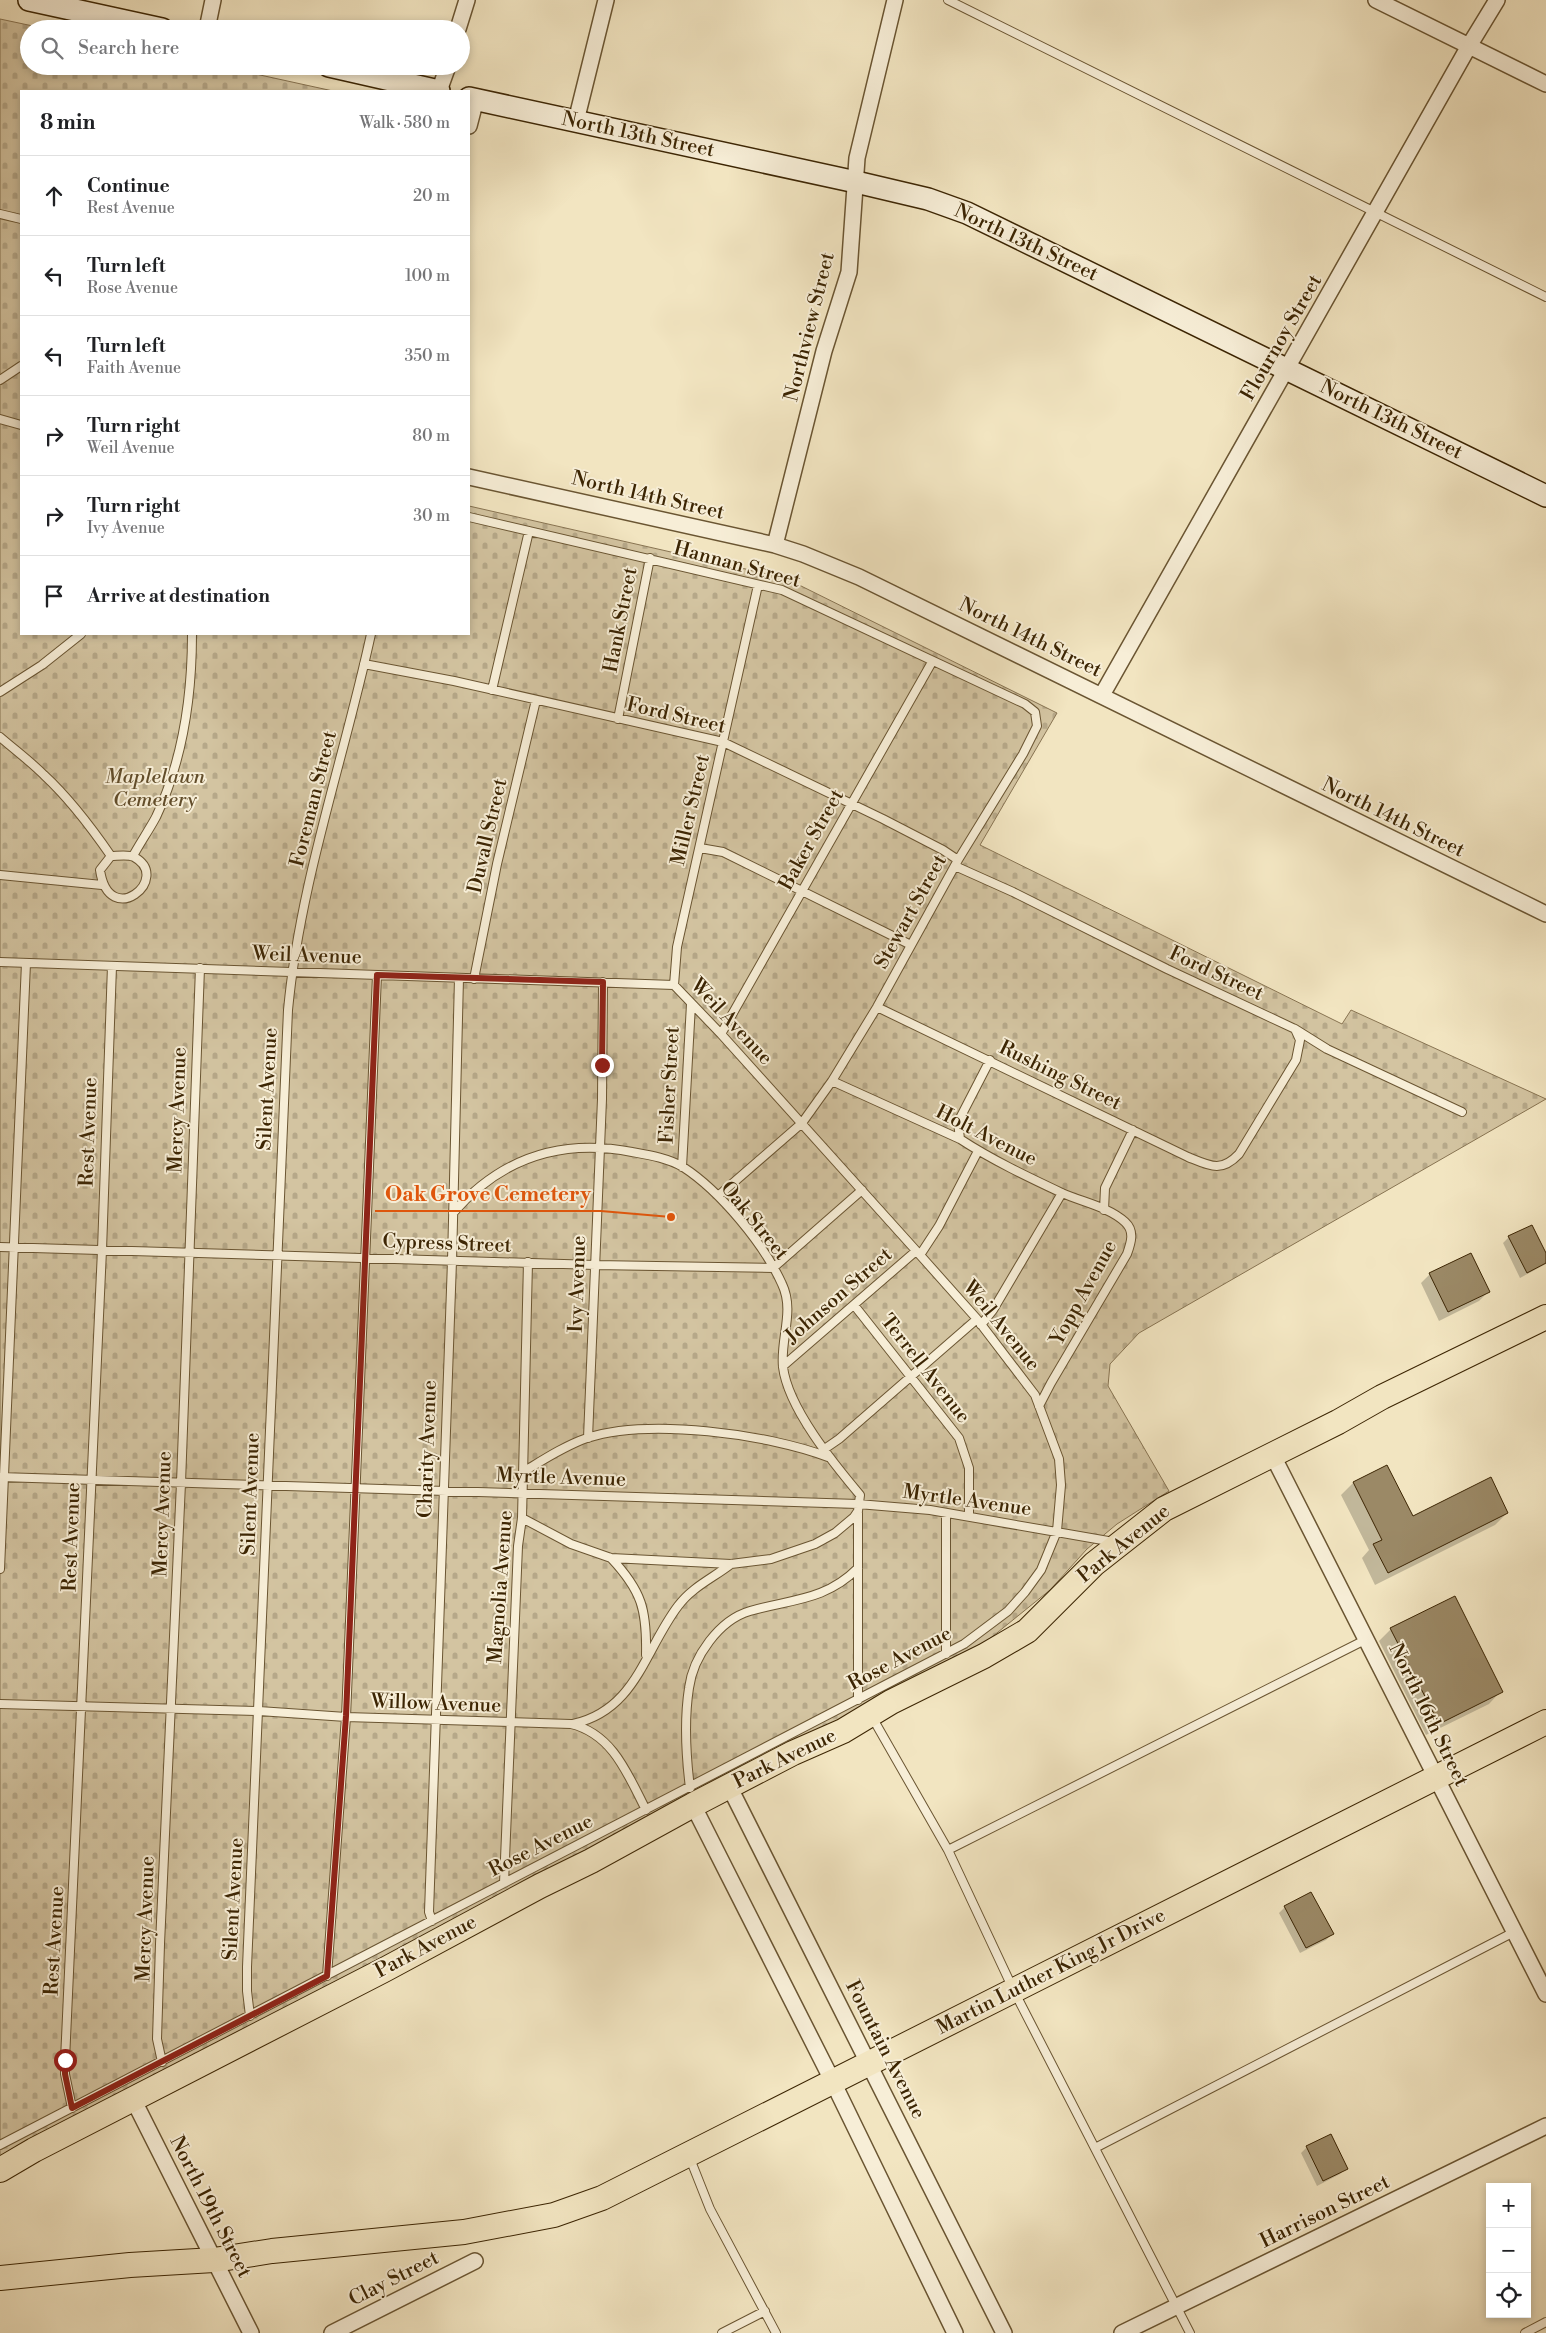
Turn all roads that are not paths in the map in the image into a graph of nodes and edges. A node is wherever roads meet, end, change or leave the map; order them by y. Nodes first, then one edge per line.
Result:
1 (29, 0) edge
2 (213, 0) edge
3 (467, 0) edge
4 (606, 0) edge
5 (894, 0) edge
6 (948, 0) edge
7 (1376, 0) edge
8 (1497, 0) edge
9 (79, 5) edge
10 (131, 20) edge
11 (209, 20) edge
12 (461, 20) edge
13 (1469, 46) junction
14 (369, 75) edge
15 (445, 75) edge
16 (1546, 84) edge
17 (435, 90) edge
18 (439, 90) edge
19 (472, 99) edge
20 (470, 117) edge
21 (576, 122) junction
22 (856, 182) junction
23 (1376, 213) junction
24 (0, 214) edge
25 (20, 219) edge
26 (1546, 297) edge
27 (20, 367) edge
28 (1287, 369) junction
29 (0, 380) edge
30 (0, 419) edge
31 (20, 425) edge
32 (470, 477) edge
33 (1546, 496) edge
34 (470, 517) edge
35 (529, 531) junction
36 (775, 545) junction
37 (650, 558) junction
38 (758, 585) junction
39 (80, 635) edge
40 (192, 635) edge
41 (371, 635) edge
42 (932, 662) junction
43 (364, 664) junction
44 (492, 690) junction
45 (0, 692) edge
46 (1102, 695) junction
47 (536, 700) junction
48 (1035, 712) joint
49 (618, 719) junction
50 (0, 737) edge
51 (724, 742) junction
52 (851, 803) junction
53 (700, 848) junction
54 (111, 856) junction
55 (132, 856) junction
56 (956, 863) junction
57 (0, 875) edge
58 (102, 885) junction
59 (802, 891) junction
60 (1546, 914) edge
61 (911, 945) junction
62 (0, 962) edge
63 (26, 963) junction
64 (112, 966) junction
65 (200, 968) junction
66 (292, 973) junction
67 (377, 975) junction
68 (459, 978) junction
69 (474, 979) junction
70 (603, 982) junction
71 (674, 985) junction
72 (691, 1004) junction
73 (877, 1007) junction
74 (1295, 1029) junction
75 (721, 1034) junction
76 (990, 1060) junction
77 (832, 1080) junction
78 (1462, 1112) dead end
79 (802, 1123) junction
80 (1133, 1130) junction
81 (960, 1140) junction
82 (599, 1146) junction
83 (978, 1151) junction
84 (682, 1167) junction
85 (862, 1190) junction
86 (1062, 1193) junction
87 (718, 1196) junction
88 (1104, 1210) junction
89 (453, 1213) junction
90 (1125, 1221) joint
91 (0, 1247) edge
92 (12, 1248) junction
93 (102, 1250) junction
94 (189, 1253) junction
95 (918, 1253) junction
96 (277, 1256) junction
97 (366, 1258) junction
98 (452, 1261) junction
99 (528, 1262) junction
100 (595, 1265) junction
101 (773, 1268) junction
102 (854, 1304) junction
103 (1546, 1317) edge
104 (979, 1322) junction
105 (783, 1366) junction
106 (910, 1378) junction
107 (1040, 1406) junction
108 (588, 1438) junction
109 (823, 1450) junction
110 (1272, 1454) junction
111 (828, 1458) junction
112 (523, 1472) junction
113 (3, 1477) edge
114 (91, 1480) junction
115 (181, 1483) junction
116 (268, 1486) junction
117 (356, 1488) junction
118 (442, 1491) junction
119 (522, 1493) junction
120 (858, 1508) junction
121 (946, 1513) junction
122 (969, 1516) junction
123 (522, 1518) junction
124 (1057, 1531) junction
125 (1119, 1543) junction
126 (611, 1558) junction
127 (731, 1564) junction
128 (858, 1568) junction
129 (0, 1569) edge
130 (1368, 1639) junction
131 (946, 1654) junction
132 (646, 1660) junction
133 (0, 1704) edge
134 (82, 1705) junction
135 (172, 1708) junction
136 (865, 1708) junction
137 (259, 1711) junction
138 (346, 1716) junction
139 (435, 1719) junction
140 (1546, 1722) edge
141 (509, 1723) junction
142 (571, 1724) junction
143 (1437, 1778) junction
144 (729, 1786) junction
145 (691, 1796) junction
146 (646, 1810) junction
147 (948, 1850) junction
148 (504, 1884) junction
149 (432, 1921) junction
150 (1514, 1932) junction
151 (327, 1976) junction
152 (1014, 1990) junction
153 (1546, 1994) edge
154 (250, 2016) junction
155 (162, 2062) junction
156 (870, 2063) junction
157 (833, 2082) junction
158 (132, 2099) junction
159 (72, 2108) junction
160 (1546, 2126) edge
161 (0, 2145) edge
162 (1095, 2148) junction
163 (688, 2155) junction
164 (0, 2170) edge
165 (214, 2260) junction
166 (475, 2261) dead end
167 (0, 2278) edge
168 (1176, 2307) junction
169 (765, 2311) junction
170 (1546, 2322) edge
171 (251, 2333) edge
172 (332, 2333) edge
173 (722, 2333) edge
174 (776, 2333) edge
175 (955, 2333) edge
176 (1004, 2333) edge
177 (1122, 2333) edge
178 (1190, 2333) edge
179 (1525, 2333) edge

1 - 9 main road
2 - 11 street
3 - 12 street
4 - 21 street
5 - 22 street, Northview Street
6 - 23 lane
7 - 13 street
8 - 13 street, Flournoy Street
9 - 10 main road
13 - 16 street
13 - 23 street, Flournoy Street
14 - 17 main road
15 - 18 street
19 - 20 street
19 - 21 main road, North 13th Street
21 - 22 main road, North 13th Street
22 - 28 main road, North 13th Street
22 - 36 street, Northview Street
23 - 26 lane
23 - 28 street, Flournoy Street
24 - 25 lane
27 - 29 lane
28 - 33 main road, North 13th Street
28 - 46 street, Flournoy Street
30 - 31 lane
32 - 36 street, North 14th Street
34 - 35 lane, Hannan Street
35 - 37 lane, Hannan Street
35 - 44 lane
36 - 46 street, North 14th Street
37 - 38 lane, Hannan Street
37 - 49 lane, Hank Street
38 - 42 lane, Hannan Street
38 - 51 lane, Miller Street
39 - 45 lane
40 - 55 lane
41 - 43 lane, Foreman Street
42 - 48 lane, Hannan Street
42 - 52 lane, Baker Street
43 - 44 lane, Ford Street
43 - 66 lane, Foreman Street
44 - 47 lane, Ford Street
46 - 60 street, North 14th Street
47 - 49 lane, Ford Street
47 - 69 lane, Duvall Street
48 - 56 lane, Stewart Street
49 - 51 lane, Ford Street
50 - 54 lane
51 - 52 lane, Ford Street
51 - 53 lane, Miller Street
52 - 56 lane, Ford Street
52 - 59 lane, Baker Street
53 - 59 lane
53 - 71 lane, Miller Street
54 - 55 lane
54 - 58 lane
55 - 58 lane
56 - 61 lane, Stewart Street
56 - 74 lane, Ford Street
57 - 58 lane
59 - 61 lane
59 - 75 lane, Baker Street
61 - 73 lane, Stewart Street
62 - 63 lane, Weil Avenue
63 - 64 lane, Weil Avenue
63 - 92 lane
64 - 65 lane, Weil Avenue
64 - 93 lane, Rest Avenue
65 - 66 lane, Weil Avenue
65 - 94 lane, Mercy Avenue
66 - 67 lane, Weil Avenue
66 - 96 lane, Silent Avenue
67 - 68 lane, Weil Avenue
67 - 97 lane
68 - 69 lane, Weil Avenue
68 - 89 lane, Charity Avenue
69 - 70 lane, Weil Avenue
70 - 71 lane, Weil Avenue
70 - 82 lane, Ivy Avenue
71 - 72 lane, Weil Avenue
72 - 75 lane, Weil Avenue
72 - 84 lane, Fisher Street
73 - 76 lane, Rushing Street
73 - 77 lane, Stewart Street
74 - 78 lane, Ford Street
74 - 80 lane, Rushing Street
75 - 79 lane, Weil Avenue
76 - 80 lane, Rushing Street
76 - 81 lane
77 - 79 lane, Stewart Street
77 - 81 lane, Holt Avenue
79 - 85 lane, Weil Avenue
79 - 87 lane, Stewart Street
80 - 88 lane
81 - 83 lane, Holt Avenue
82 - 84 lane, Oak Street
82 - 89 lane, Oak Street
82 - 100 lane, Ivy Avenue
83 - 86 lane, Holt Avenue
83 - 95 lane, Johnson Street
84 - 87 lane, Oak Street
85 - 95 lane, Weil Avenue
85 - 101 lane
86 - 88 lane, Holt Avenue
86 - 104 lane
87 - 101 lane, Oak Street
88 - 90 lane, Holt Avenue
89 - 98 lane, Charity Avenue
90 - 107 lane, Yopp Avenue
91 - 92 lane, Cypress Street
92 - 93 lane, Cypress Street
92 - 113 lane
93 - 94 lane, Cypress Street
93 - 114 lane, Rest Avenue
94 - 96 lane, Cypress Street
94 - 115 lane, Mercy Avenue
95 - 102 lane, Johnson Street
95 - 104 lane, Weil Avenue
96 - 97 lane, Cypress Street
96 - 116 lane, Silent Avenue
97 - 98 lane, Cypress Street
97 - 117 lane
98 - 99 lane, Cypress Street
98 - 118 lane, Charity Avenue
99 - 100 lane, Cypress Street
99 - 112 lane, Magnolia Avenue
100 - 101 lane, Cypress Street
100 - 108 lane, Ivy Avenue
101 - 105 lane, Oak Street
102 - 105 lane, Johnson Street
102 - 106 lane, Terrell Avenue
103 - 110 main road, Park Avenue
104 - 106 lane
104 - 107 lane, Weil Avenue
105 - 109 lane, Oak Street
106 - 109 lane
106 - 122 lane, Terrell Avenue
107 - 124 lane, Weil Avenue
108 - 111 lane
108 - 112 lane
109 - 111 lane, Oak Street
110 - 125 main road, Park Avenue
110 - 130 street, North 16th Street
111 - 120 lane, Oak Street
112 - 119 lane, Magnolia Avenue
113 - 114 lane, Myrtle Avenue
113 - 129 lane
114 - 115 lane, Myrtle Avenue
114 - 134 lane, Rest Avenue
115 - 116 lane, Myrtle Avenue
115 - 135 lane, Mercy Avenue
116 - 117 lane, Myrtle Avenue
116 - 137 lane, Silent Avenue
117 - 118 lane, Myrtle Avenue
117 - 138 lane
118 - 119 lane, Myrtle Avenue
118 - 139 lane, Charity Avenue
119 - 120 lane, Myrtle Avenue
119 - 123 lane, Magnolia Avenue
120 - 121 lane, Myrtle Avenue
120 - 127 lane
120 - 128 lane, Oak Street
121 - 122 lane, Myrtle Avenue
121 - 131 lane
122 - 124 lane, Myrtle Avenue
123 - 126 lane
123 - 141 lane, Magnolia Avenue
124 - 125 lane, Myrtle Avenue
124 - 131 lane, Rose Avenue
125 - 136 main road, Park Avenue
126 - 127 lane
126 - 132 lane
127 - 132 lane
128 - 136 lane, Oak Street
128 - 145 lane
130 - 143 street, North 16th Street
130 - 147 lane
131 - 136 lane, Rose Avenue
132 - 142 lane
133 - 134 lane, Willow Avenue
134 - 135 lane, Willow Avenue
134 - 159 lane, Rest Avenue
135 - 137 lane, Willow Avenue
135 - 155 lane, Mercy Avenue
136 - 144 main road, Park Avenue
136 - 145 lane, Rose Avenue
136 - 147 lane
137 - 138 lane, Willow Avenue
137 - 154 lane, Silent Avenue
138 - 139 lane, Willow Avenue
138 - 151 lane
139 - 141 lane, Willow Avenue
139 - 149 lane, Charity Avenue
140 - 143 main road, Martin Luther King Jr Drive
141 - 142 lane, Willow Avenue
141 - 148 lane, Magnolia Avenue
142 - 146 lane, Willow Avenue
143 - 150 street, North 16th Street
143 - 152 main road, Martin Luther King Jr Drive
144 - 145 main road, Park Avenue
144 - 156 street, Fountain Avenue
145 - 146 lane, Rose Avenue
145 - 157 street
145 - 158 main road, Park Avenue
146 - 148 lane, Rose Avenue
147 - 152 lane
148 - 149 lane, Rose Avenue
149 - 151 lane, Rose Avenue
150 - 153 street, North 16th Street
150 - 162 lane
151 - 154 lane, Rose Avenue
152 - 156 main road, Martin Luther King Jr Drive
152 - 162 lane
154 - 155 lane, Rose Avenue
155 - 159 lane, Rose Avenue
156 - 157 main road, Martin Luther King Jr Drive
156 - 176 street, Fountain Avenue
157 - 163 main road, Martin Luther King Jr Drive
157 - 175 street
158 - 164 main road, Park Avenue
158 - 165 street, North 19th Street
159 - 161 lane, Rose Avenue
160 - 168 street, Harrison Street
162 - 168 lane
163 - 165 main road, Martin Luther King Jr Drive
163 - 169 lane
165 - 167 main road, Martin Luther King Jr Drive
165 - 171 street, North 19th Street
166 - 172 street, Clay Street
168 - 177 street, Harrison Street
168 - 178 lane
169 - 173 lane
169 - 174 lane
170 - 179 lane

